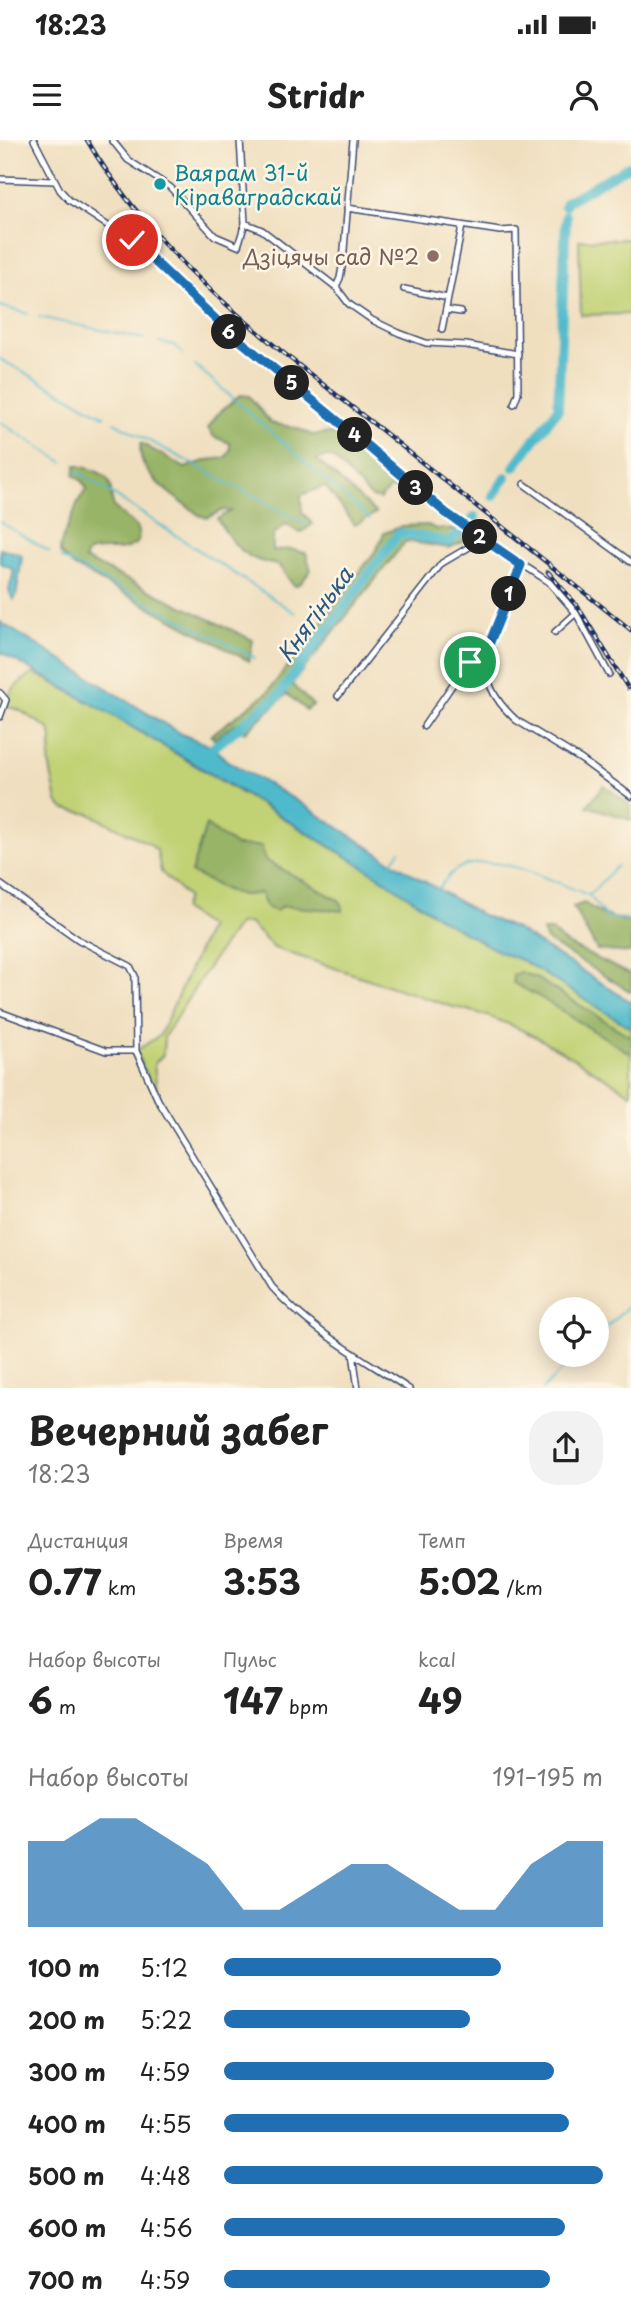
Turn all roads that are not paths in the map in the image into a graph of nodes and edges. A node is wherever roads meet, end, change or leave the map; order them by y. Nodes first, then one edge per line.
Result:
1 (34, 140) edge
2 (112, 140) edge
3 (240, 140) edge
4 (353, 140) edge
5 (0, 179) edge
6 (55, 181) junction
7 (347, 208) junction
8 (245, 223) junction
9 (462, 226) junction
10 (336, 288) junction
11 (404, 289) dead end
12 (448, 298) junction
13 (446, 310) junction
14 (461, 312) dead end
15 (442, 329) dead end
16 (519, 354) junction
17 (514, 404) dead end
18 (524, 484) dead end
19 (480, 537) junction
20 (631, 562) edge
21 (521, 565) junction
22 (576, 613) junction
23 (555, 632) dead end
24 (488, 647) junction
25 (609, 674) dead end
26 (0, 693) edge
27 (338, 696) dead end
28 (0, 717) edge
29 (424, 726) dead end
30 (631, 796) edge
31 (0, 884) edge
32 (0, 1012) edge
33 (136, 1051) junction
34 (353, 1353) junction
35 (358, 1388) edge
36 (409, 1388) edge

1 - 6 street
2 - 8 street
3 - 8 street
4 - 7 street
5 - 6 street
6 - 19 street
7 - 9 street
7 - 10 street
8 - 10 street
9 - 12 street
9 - 16 street
10 - 16 street
11 - 12 street
12 - 13 street
13 - 14 street
13 - 15 street
16 - 17 street
18 - 20 street
19 - 21 street
19 - 27 street
21 - 22 street
21 - 24 street
22 - 23 street
22 - 25 street
24 - 29 street
24 - 30 street
26 - 28 street
31 - 33 street
32 - 33 street
33 - 34 street
34 - 35 street
34 - 36 street

